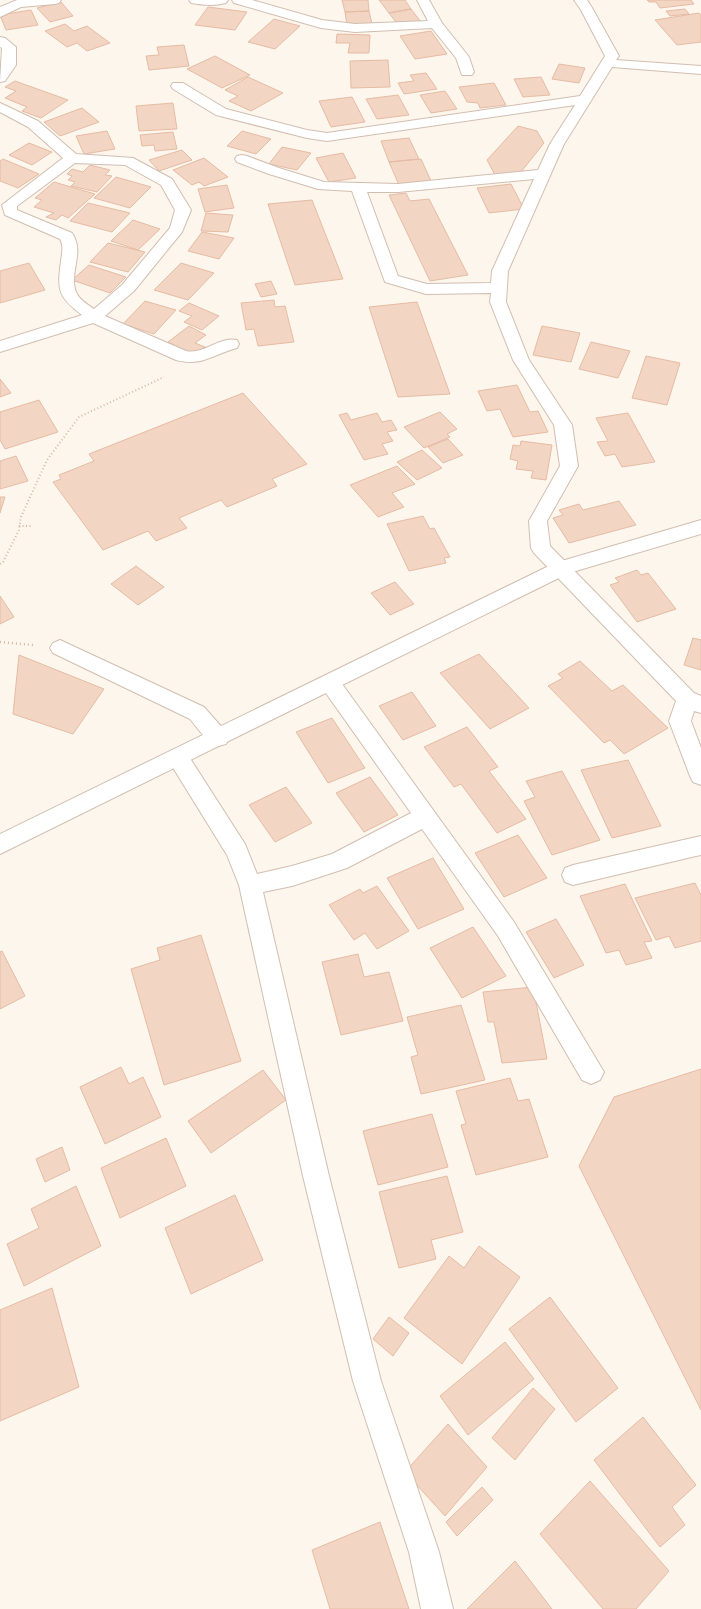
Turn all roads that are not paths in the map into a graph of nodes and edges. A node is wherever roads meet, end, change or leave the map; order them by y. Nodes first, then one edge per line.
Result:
1 (55, 0) edge
2 (195, 0) edge
3 (222, 0) edge
4 (238, 0) edge
5 (422, 0) edge
6 (580, 0) edge
7 (0, 13) edge
8 (436, 24) junction
9 (0, 41) edge
10 (608, 64) junction
11 (701, 70) edge
12 (467, 72) dead end
13 (0, 78) edge
14 (178, 86) dead end
15 (585, 99) junction
16 (0, 108) edge
17 (72, 158) junction
18 (242, 159) dead end
19 (544, 174) junction
20 (358, 187) junction
21 (499, 288) junction
22 (94, 317) junction
23 (231, 344) dead end
24 (0, 347) edge
25 (701, 527) edge
26 (562, 568) junction
27 (60, 648) road end
28 (330, 682) junction
29 (694, 702) edge
30 (218, 738) junction
31 (178, 758) junction
32 (701, 776) edge
33 (426, 816) junction
34 (0, 845) edge
35 (701, 845) edge
36 (573, 875) dead end
37 (250, 885) junction
38 (591, 1072) dead end
39 (437, 1609) edge

1 - 7 street
2 - 3 street
4 - 8 street
5 - 8 street
6 - 10 street
8 - 12 street
9 - 13 street
10 - 11 street
10 - 15 street
14 - 15 street
15 - 19 street
16 - 17 street
17 - 22 street
17 - 22 street
18 - 20 street
19 - 20 street
19 - 21 street
20 - 21 street
21 - 26 street
22 - 23 street
22 - 24 street
25 - 26 street
26 - 28 street
26 - 29 street
27 - 30 street
28 - 30 street
28 - 33 street
29 - 32 street
30 - 31 street
31 - 34 street
31 - 37 street
33 - 37 street
33 - 38 street
35 - 36 street
37 - 39 street

